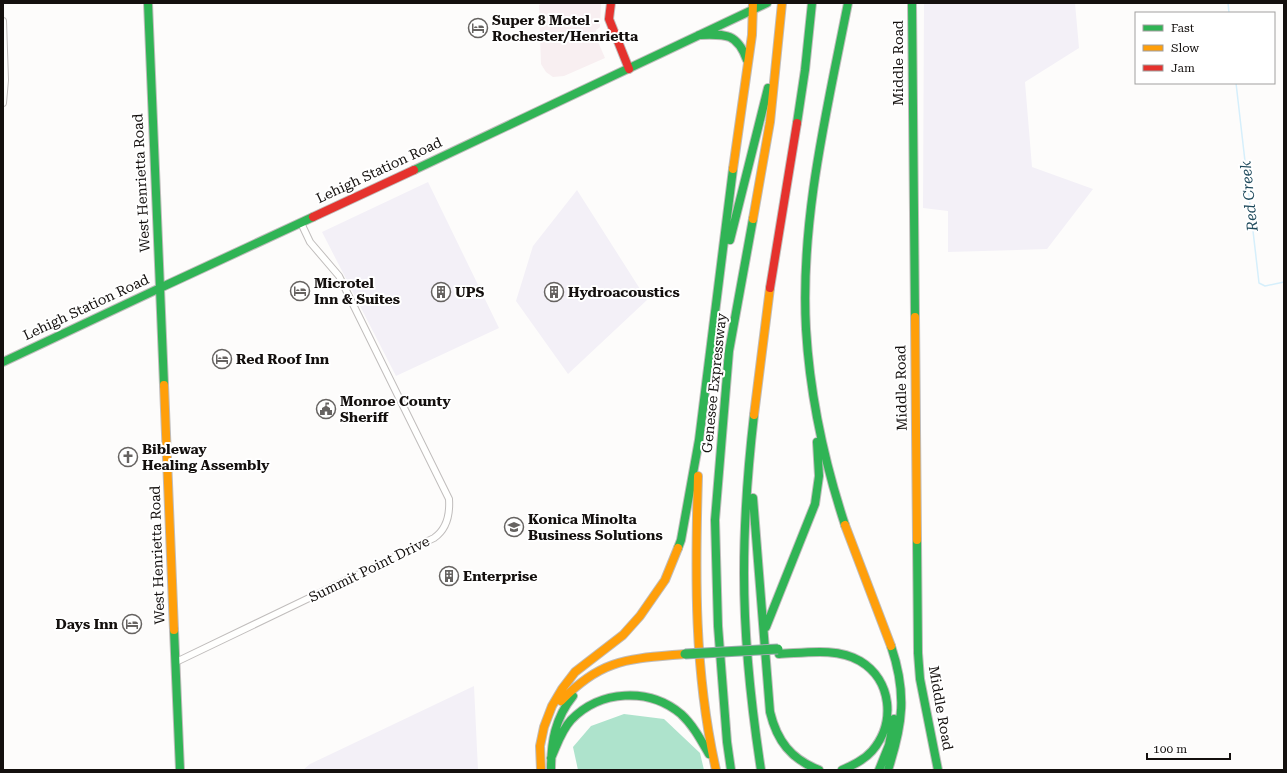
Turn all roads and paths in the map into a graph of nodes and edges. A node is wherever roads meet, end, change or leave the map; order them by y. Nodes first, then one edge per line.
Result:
1 (148, 3) edge
2 (611, 3) edge
3 (767, 3) edge
4 (782, 3) edge
5 (848, 3) edge
6 (912, 3) edge
7 (812, 5) edge
8 (753, 6) edge
9 (3, 21) edge
10 (699, 35) junction
11 (777, 53) junction
12 (748, 64) junction
13 (629, 69) junction
14 (3, 103) edge
15 (301, 222) junction
16 (160, 288) junction
17 (718, 290) junction
18 (3, 362) edge
19 (815, 405) junction
20 (699, 440) junction
21 (749, 459) junction
22 (764, 631) junction
23 (778, 651) junction
24 (686, 657) junction
25 (176, 662) junction
26 (551, 758) junction
27 (715, 766) edge
28 (541, 768) edge
29 (180, 770) edge
30 (551, 770) edge
31 (731, 770) edge
32 (760, 770) edge
33 (819, 770) edge
34 (842, 770) edge
35 (879, 770) edge
36 (888, 770) edge
37 (938, 770) edge

1 - 16 main road, West Henrietta Road
2 - 13 main road
3 - 8 main road, Lehigh Station Road
4 - 11 main road, Genesee Expressway
5 - 19 main road
6 - 37 main road, Middle Road
7 - 21 main road
8 - 10 main road, Lehigh Station Road
8 - 12 main road
9 - 14 street
10 - 12 main road
10 - 13 main road, Lehigh Station Road
11 - 17 main road
11 - 31 main road, Genesee Expressway
12 - 17 main road
13 - 15 main road, Lehigh Station Road
15 - 16 main road, Lehigh Station Road
15 - 25 street, Summit Point Drive
16 - 18 main road, Lehigh Station Road
16 - 25 main road, West Henrietta Road
17 - 20 main road
19 - 22 main road
19 - 36 main road
20 - 27 main road
20 - 28 main road
21 - 22 main road
21 - 32 main road
22 - 33 main road
23 - 24 main road, bridge
23 - 34 main road
23 - 35 main road
24 - 26 main road
24 - 28 main road
25 - 29 main road, West Henrietta Road
26 - 27 main road
26 - 30 main road

